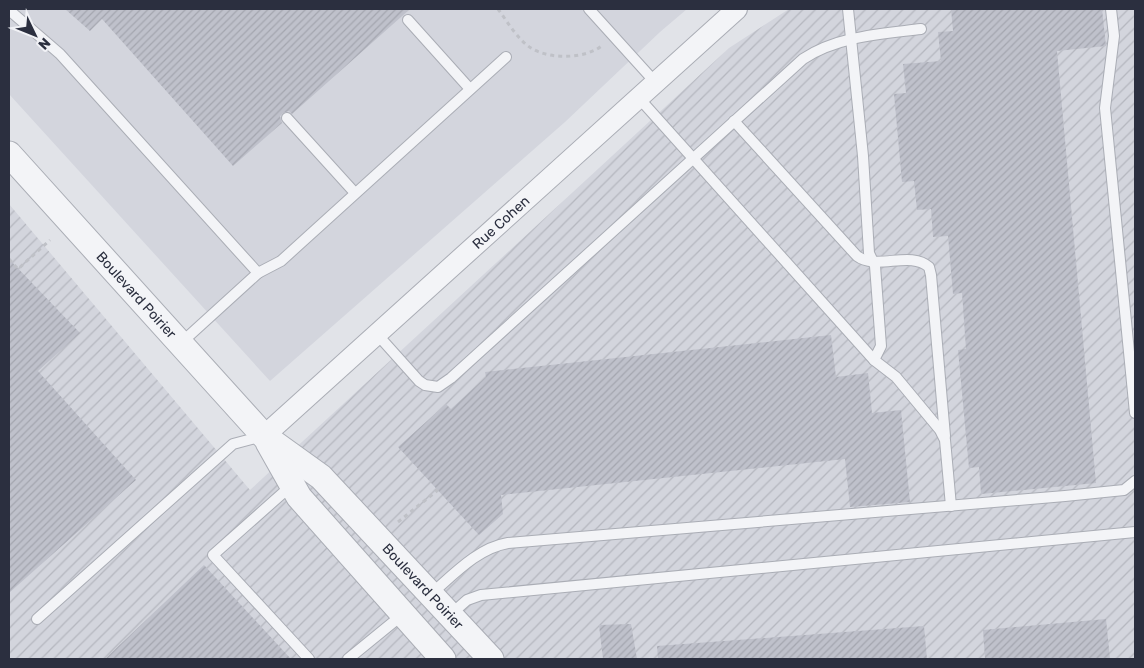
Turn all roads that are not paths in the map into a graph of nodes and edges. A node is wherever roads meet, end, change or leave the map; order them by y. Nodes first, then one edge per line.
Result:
1 (588, 9) edge
2 (737, 9) edge
3 (848, 9) edge
4 (1111, 9) edge
5 (9, 10) edge
6 (408, 20) dead end
7 (921, 29) dead end
8 (852, 39) junction
9 (506, 57) dead end
10 (655, 82) junction
11 (470, 89) junction
12 (638, 97) junction
13 (287, 118) dead end
14 (734, 121) junction
15 (9, 154) edge
16 (693, 158) junction
17 (355, 193) junction
18 (874, 262) junction
19 (258, 273) junction
20 (376, 333) junction
21 (180, 344) junction
22 (874, 360) junction
23 (1135, 413) edge
24 (264, 436) junction
25 (945, 440) junction
26 (301, 476) junction
27 (1135, 481) edge
28 (951, 506) junction
29 (1135, 533) edge
30 (431, 594) junction
31 (450, 614) junction
32 (402, 615) junction
33 (37, 620) dead end
34 (309, 659) edge
35 (348, 659) edge
36 (443, 659) edge
37 (490, 659) edge

1 - 10 lane
2 - 10 street, Rue Cohen
3 - 8 lane
4 - 23 lane
5 - 19 lane
6 - 11 lane
7 - 8 lane
8 - 14 lane
8 - 18 lane
9 - 11 lane
10 - 12 street, Rue Cohen
11 - 17 lane
12 - 16 lane
12 - 20 street, Rue Cohen
13 - 17 lane
14 - 16 lane
14 - 18 lane
15 - 21 street, Boulevard Poirier
16 - 20 lane
16 - 22 lane
17 - 19 lane
18 - 22 lane
18 - 25 lane
19 - 21 lane
20 - 24 street, Rue Cohen
21 - 24 street, Boulevard Poirier
22 - 25 lane
24 - 26 street, Boulevard Poirier
24 - 33 lane
25 - 28 lane
26 - 30 street, Boulevard Poirier
26 - 32 street, Boulevard Poirier
26 - 34 lane
27 - 28 lane
28 - 30 lane
29 - 31 lane
30 - 31 street, Boulevard Poirier
31 - 37 street, Boulevard Poirier
32 - 35 lane
32 - 36 street, Boulevard Poirier

